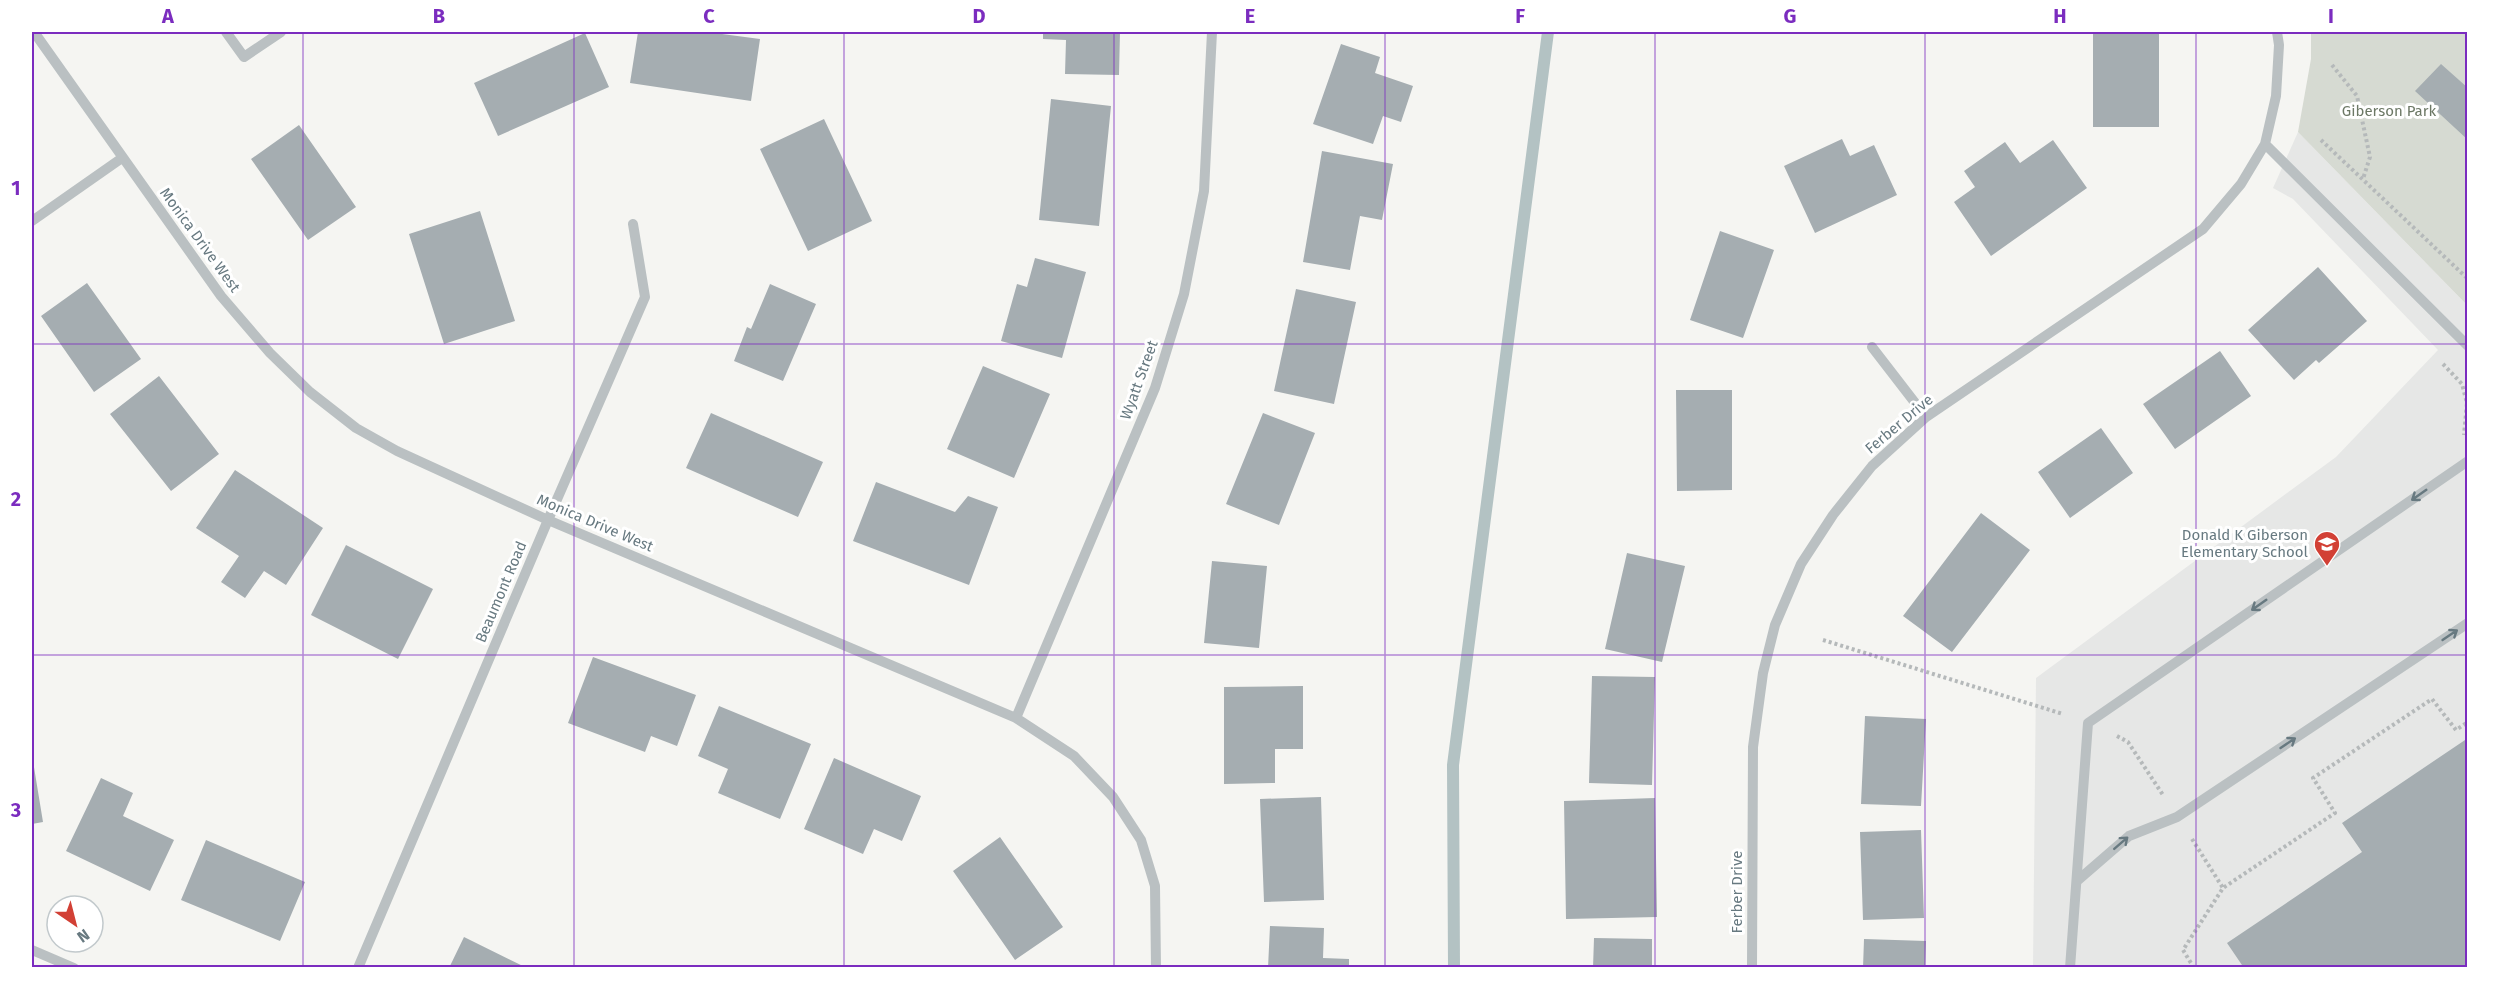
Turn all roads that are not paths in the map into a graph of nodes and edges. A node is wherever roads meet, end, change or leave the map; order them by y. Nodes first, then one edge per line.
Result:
1 (34, 32) edge
2 (226, 32) edge
3 (282, 32) edge
4 (1212, 32) edge
5 (2277, 32) edge
6 (2265, 144) junction
7 (122, 158) junction
8 (32, 221) edge
9 (633, 224) dead end
10 (2468, 346) edge
11 (1872, 347) dead end
12 (1926, 417) junction
13 (2468, 461) edge
14 (548, 520) junction
15 (2468, 623) edge
16 (1016, 718) junction
17 (2077, 881) junction
18 (32, 950) edge
19 (75, 968) edge
20 (358, 968) edge
21 (1156, 968) edge
22 (1752, 968) edge
23 (2070, 968) edge

1 - 7 street, Monica Drive West
2 - 3 street
4 - 16 street, Wyatt Street
5 - 6 street, Ferber Drive
6 - 10 street
6 - 12 street, Ferber Drive
7 - 8 street
7 - 14 street, Monica Drive West
9 - 14 street, Beaumont Road
11 - 12 street
12 - 22 street, Ferber Drive
13 -> 17 street
14 - 16 street, Monica Drive West
14 - 20 street, Beaumont Road
17 -> 15 street
16 - 21 street, Monica Drive West
17 - 23 street
18 - 19 street

